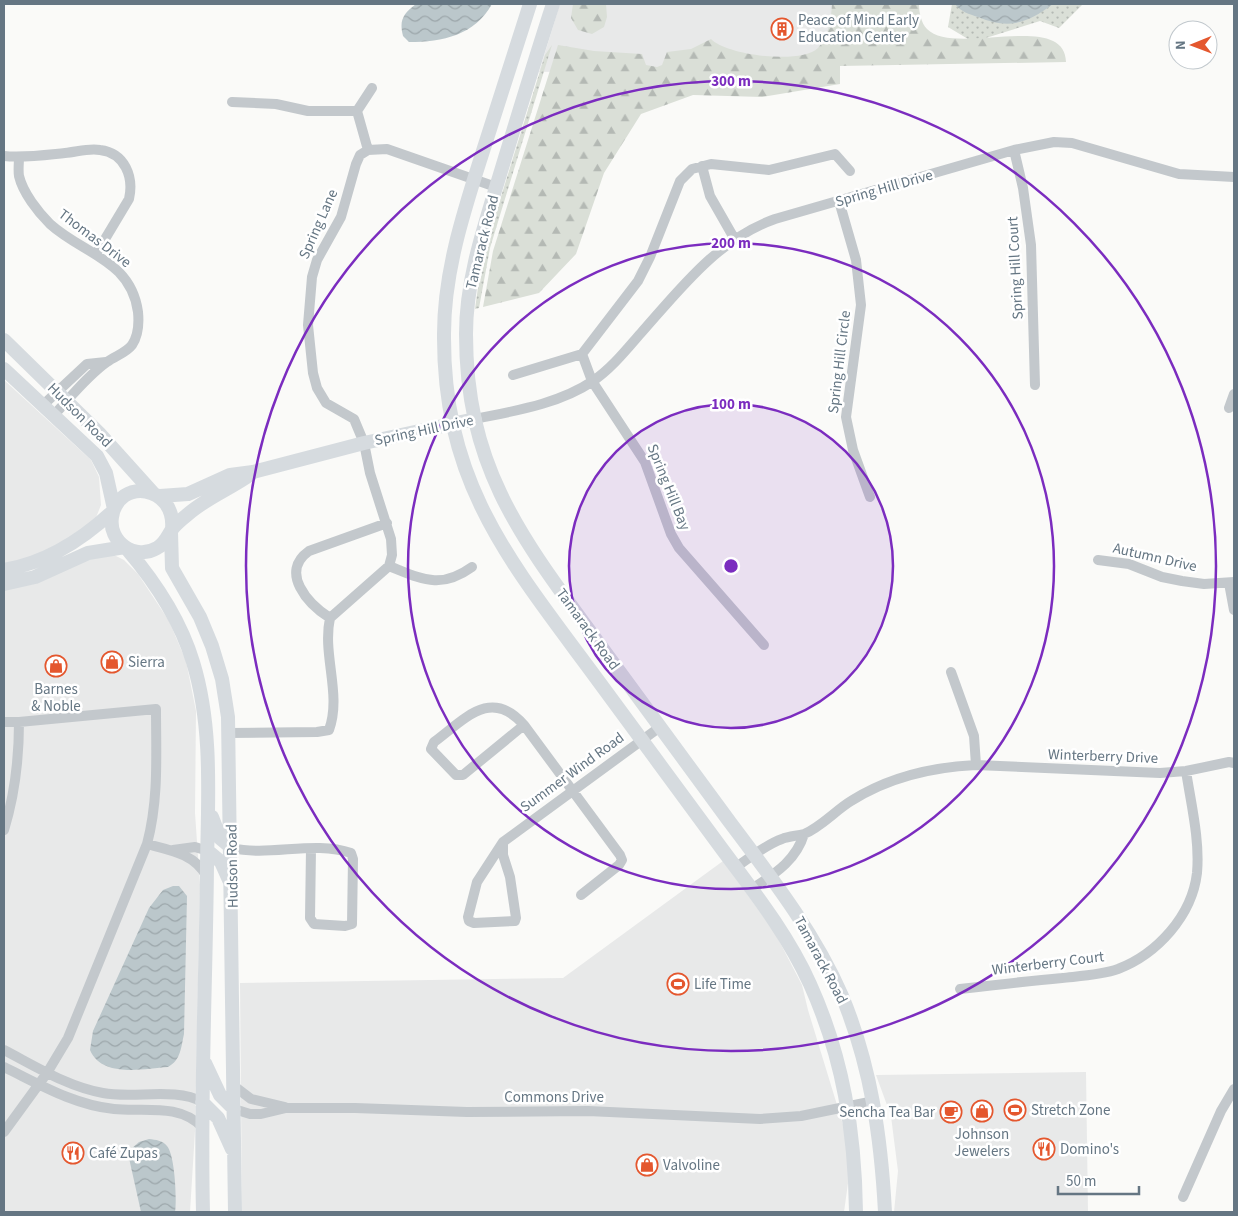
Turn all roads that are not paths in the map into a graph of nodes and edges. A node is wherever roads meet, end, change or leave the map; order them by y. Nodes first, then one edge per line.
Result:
1 (530, 4) edge
2 (553, 4) edge
3 (372, 88) dead end
4 (232, 102) dead end
5 (357, 111) junction
6 (368, 150) junction
7 (1014, 150) junction
8 (4, 156) edge
9 (19, 157) junction
10 (702, 166) junction
11 (850, 171) dead end
12 (1234, 177) edge
13 (475, 178) junction
14 (496, 187) junction
15 (839, 201) junction
16 (734, 238) junction
17 (96, 254) junction
18 (4, 340) edge
19 (582, 354) junction
20 (106, 362) junction
21 (4, 369) edge
22 (513, 375) dead end
23 (592, 381) junction
24 (1035, 385) dead end
25 (57, 391) junction
26 (1234, 394) edge
27 (67, 401) junction
28 (42, 406) junction
29 (1229, 408) dead end
30 (53, 416) junction
31 (474, 419) junction
32 (453, 424) junction
33 (364, 443) junction
34 (253, 472) junction
35 (156, 495) junction
36 (870, 497) dead end
37 (114, 510) junction
38 (387, 523) junction
39 (172, 530) junction
40 (126, 548) junction
41 (1098, 560) dead end
42 (389, 566) junction
43 (472, 567) dead end
44 (4, 570) edge
45 (1232, 583) edge
46 (4, 584) edge
47 (1234, 610) edge
48 (330, 618) junction
49 (764, 645) dead end
50 (951, 672) dead end
51 (4, 722) edge
52 (19, 722) junction
53 (524, 725) junction
54 (660, 727) junction
55 (229, 733) junction
56 (642, 740) junction
57 (1232, 760) edge
58 (976, 765) junction
59 (1186, 771) junction
60 (573, 791) junction
61 (208, 807) junction
62 (4, 830) edge
63 (804, 834) junction
64 (502, 842) junction
65 (147, 844) junction
66 (232, 848) junction
67 (311, 849) junction
68 (173, 850) junction
69 (208, 851) junction
70 (754, 854) junction
71 (736, 867) junction
72 (771, 876) junction
73 (207, 877) junction
74 (752, 889) junction
75 (232, 890) junction
76 (581, 895) dead end
77 (960, 989) dead end
78 (4, 1050) edge
79 (203, 1060) junction
80 (4, 1067) edge
81 (47, 1073) junction
82 (39, 1084) junction
83 (234, 1086) junction
84 (1234, 1089) edge
85 (874, 1101) junction
86 (202, 1102) junction
87 (848, 1106) junction
88 (286, 1108) junction
89 (234, 1109) junction
90 (202, 1127) junction
91 (4, 1132) edge
92 (235, 1157) junction
93 (1183, 1197) dead end
94 (203, 1212) edge
95 (235, 1212) edge
96 (856, 1212) edge
97 (885, 1212) edge

1 - 13 street, Tamarack Road
2 - 14 street, Tamarack Road
3 - 5 street
4 - 5 street
5 - 6 street
6 - 13 street
6 - 33 street, Spring Lane
7 - 12 street, Spring Hill Drive
7 - 15 street, Spring Hill Drive
7 - 24 street, Spring Hill Court
8 - 9 street
9 - 17 street, Thomas Drive
9 - 17 street
10 - 11 street, Spring Hill Drive
10 - 16 street
10 - 19 street
13 - 14 street
13 - 32 street, Tamarack Road
14 - 31 street, Tamarack Road
15 - 16 street, Spring Hill Drive
15 - 36 street, Spring Hill Circle
16 - 23 street, Spring Hill Drive
17 - 20 street, Thomas Drive
18 - 25 street, Hudson Road
19 - 22 street
19 - 23 street
20 - 25 street, Thomas Drive
20 - 27 street, Thomas Drive
21 - 28 street, Hudson Road
23 - 31 street, Spring Hill Drive
23 - 49 street, Spring Hill Bay
25 - 27 street, Hudson Road
25 - 28 street, Thomas Drive
26 - 29 street
27 - 30 street, Thomas Drive
27 - 35 street, Hudson Road
28 - 30 street, Hudson Road
30 - 37 street, Hudson Road
31 - 32 street, Spring Hill Drive
31 - 54 street, Tamarack Road
32 - 33 street, Spring Hill Drive
32 - 56 street, Tamarack Road
33 - 34 street, Spring Hill Drive
33 - 38 street, Spring Lane
34 - 35 street, Spring Hill Drive
34 - 39 street, Spring Hill Drive
35 - 37 street
35 - 39 street
37 - 40 street
37 - 44 street
38 - 42 street, Spring Lane
38 - 48 street
39 - 40 street
39 - 55 street, Hudson Road
40 - 46 street
40 - 61 street, Hudson Road
41 - 45 street, Autumn Drive
42 - 43 street
42 - 48 street
45 - 47 street
48 - 55 street
50 - 58 street
51 - 52 street
52 - 62 street
52 - 65 street
53 - 53 street
53 - 60 street
54 - 56 street, Summer Wind Road
54 - 70 street, Tamarack Road
55 - 66 street, Hudson Road
56 - 60 street, Summer Wind Road
56 - 71 street, Tamarack Road
57 - 59 street, Winterberry Drive
58 - 59 street, Winterberry Drive
58 - 63 street, Winterberry Drive
59 - 77 street, Winterberry Court
60 - 64 street, Summer Wind Road
60 - 76 street
61 - 66 street
61 - 69 street, Hudson Road
63 - 70 street, Winterberry Drive
63 - 72 street
64 - 64 street
65 - 68 street
65 - 81 street
66 - 67 street
66 - 75 street, Hudson Road
67 - 67 street
68 - 69 street
68 - 73 street
69 - 73 street, Hudson Road
69 - 75 street
70 - 71 street, Winterberry Drive
70 - 72 street, Tamarack Road
71 - 74 street, Tamarack Road
72 - 74 street
72 - 85 street, Tamarack Road
73 - 79 street, Hudson Road
74 - 87 street, Tamarack Road
75 - 83 street, Hudson Road
78 - 81 street
79 - 86 street, Hudson Road
79 - 89 street
80 - 82 street
81 - 82 street
81 - 86 street
82 - 90 street
82 - 91 street
83 - 88 street
83 - 89 street, Hudson Road
84 - 93 street
85 - 87 street, Commons Drive
85 - 97 street, Tamarack Road
86 - 90 street, Hudson Road
86 - 92 street
87 - 88 street, Commons Drive
87 - 96 street, Tamarack Road
88 - 89 street, Commons Drive
89 - 92 street, Hudson Road
90 - 94 street, Hudson Road
92 - 95 street, Hudson Road

